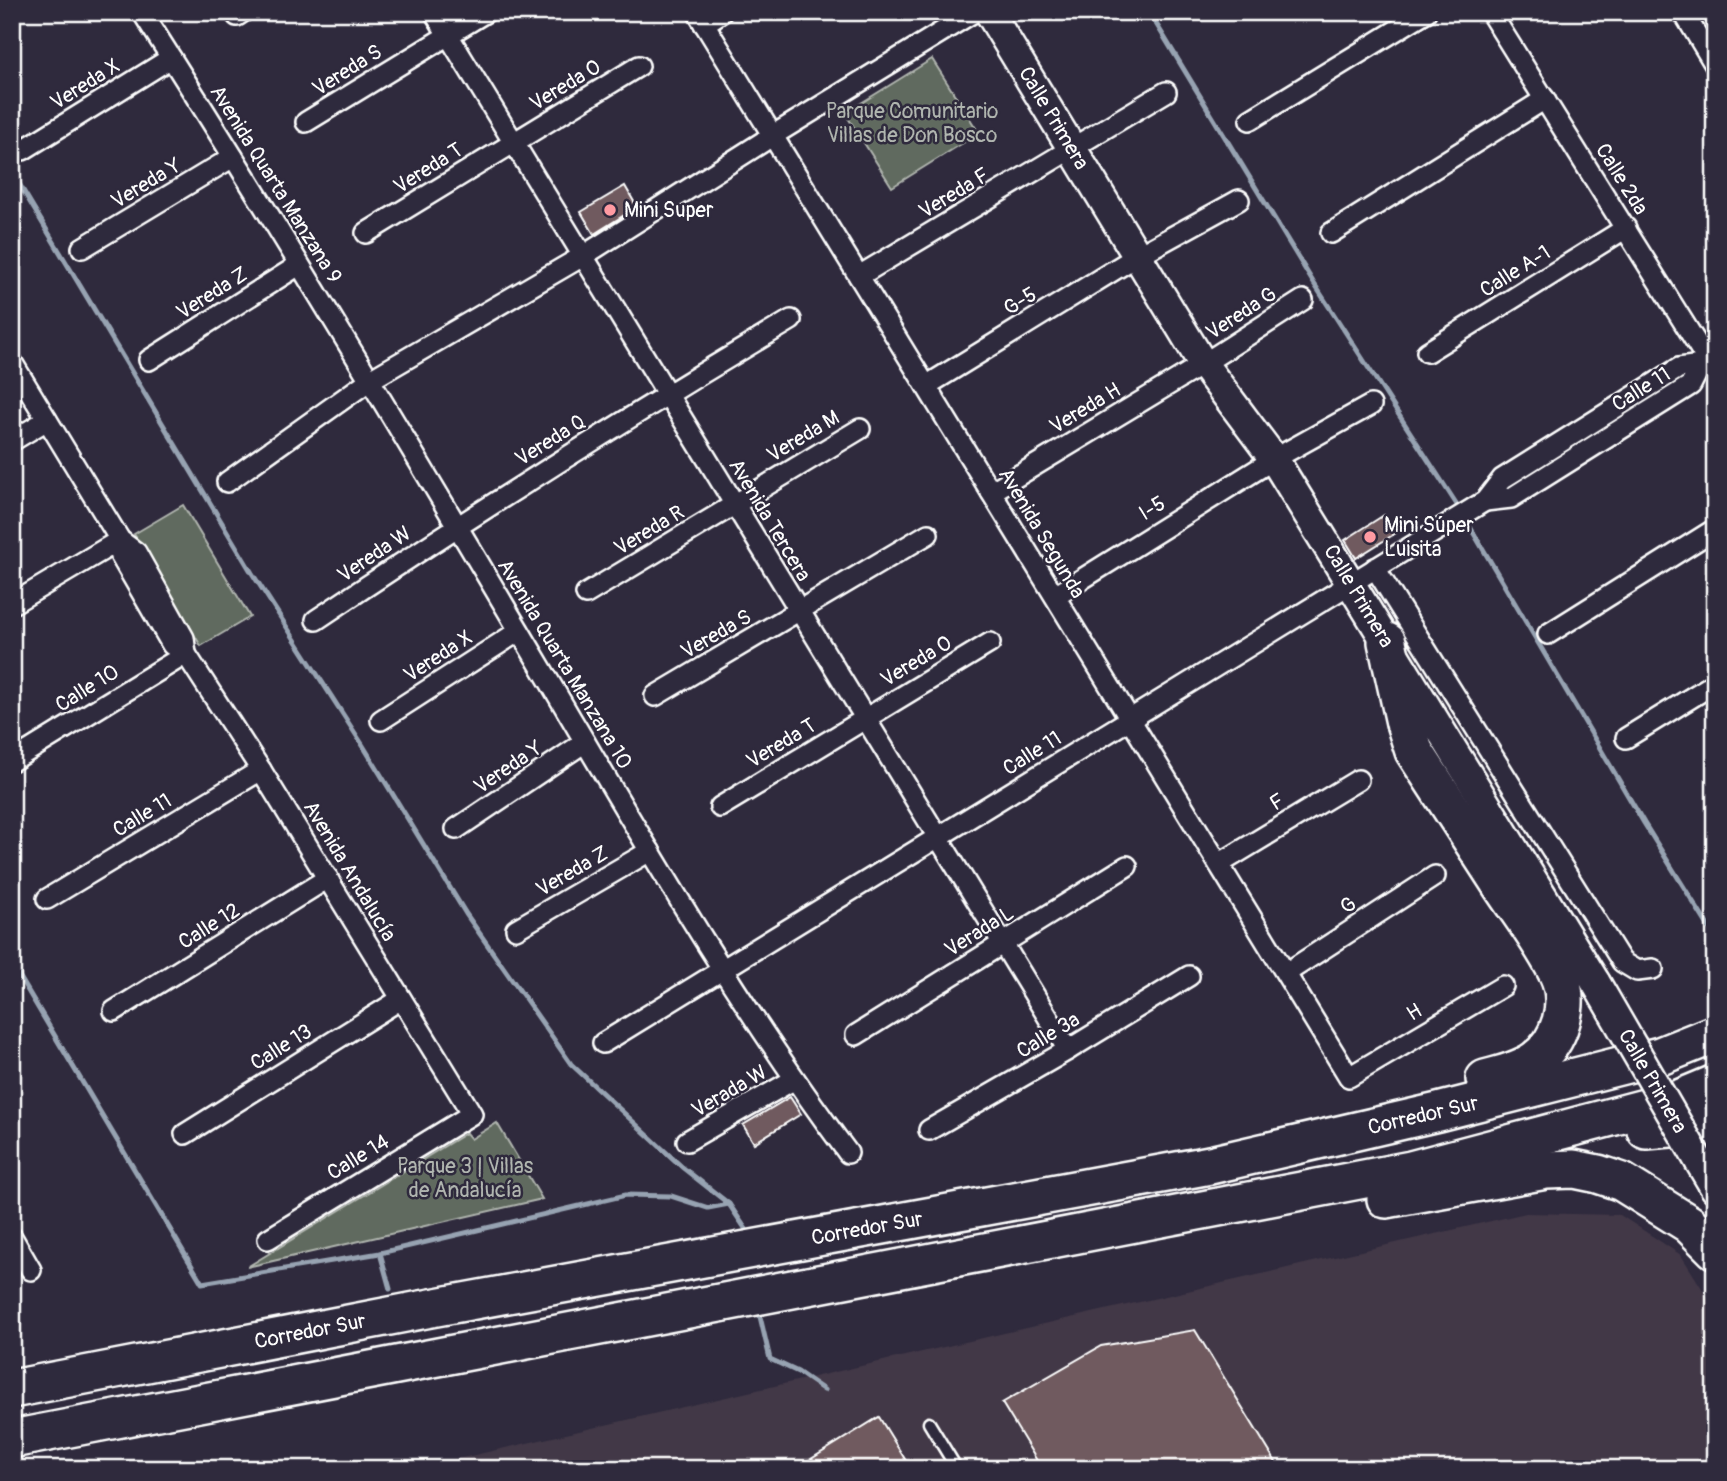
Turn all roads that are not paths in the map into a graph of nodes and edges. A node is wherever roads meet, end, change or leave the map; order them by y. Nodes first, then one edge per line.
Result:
1 (142, 12) edge
2 (434, 12) edge
3 (486, 12) edge
4 (722, 12) edge
5 (974, 12) edge
6 (989, 12) edge
7 (1426, 12) edge
8 (1490, 12) edge
9 (1683, 12) edge
10 (700, 18) edge
11 (447, 34) junction
12 (171, 58) junction
13 (1715, 65) edge
14 (639, 66) dead end
15 (1166, 92) dead end
16 (1545, 99) junction
17 (1250, 120) dead end
18 (306, 122) dead end
19 (772, 136) junction
20 (514, 142) junction
21 (1072, 149) junction
22 (23, 150) dead end
23 (233, 158) junction
24 (1239, 200) dead end
25 (1626, 228) junction
26 (366, 233) dead end
27 (1331, 233) dead end
28 (82, 248) dead end
29 (583, 256) junction
30 (1137, 256) junction
31 (299, 265) junction
32 (859, 276) junction
33 (1303, 300) dead end
34 (791, 320) dead end
35 (1427, 352) dead end
36 (149, 360) dead end
37 (12, 362) edge
38 (1203, 364) junction
39 (1710, 364) edge
40 (370, 380) junction
41 (926, 386) junction
42 (667, 394) junction
43 (1371, 405) dead end
44 (47, 420) junction
45 (860, 429) dead end
46 (12, 441) edge
47 (1274, 459) junction
48 (226, 482) dead end
49 (991, 492) junction
50 (734, 505) junction
51 (457, 525) junction
52 (1715, 529) edge
53 (928, 534) dead end
54 (120, 540) junction
55 (1375, 568) junction
56 (1351, 583) junction
57 (586, 594) dead end
58 (1055, 596) junction
59 (12, 604) edge
60 (800, 612) junction
61 (316, 620) dead end
62 (519, 631) junction
63 (1548, 634) dead end
64 (1387, 642) junction
65 (990, 643) dead end
66 (186, 654) junction
67 (1715, 683) edge
68 (655, 696) dead end
69 (865, 718) junction
70 (1130, 719) junction
71 (381, 720) dead end
72 (1626, 738) dead end
73 (585, 742) junction
74 (12, 761) edge
75 (261, 770) junction
76 (1358, 780) dead end
77 (720, 807) dead end
78 (456, 830) dead end
79 (938, 837) junction
80 (650, 851) junction
81 (1219, 864) junction
82 (1127, 866) dead end
83 (1435, 876) dead end
84 (328, 878) junction
85 (47, 900) dead end
86 (516, 929) dead end
87 (1002, 943) junction
88 (1653, 969) dead end
89 (723, 970) junction
90 (1286, 974) junction
91 (1189, 976) dead end
92 (1503, 986) dead end
93 (401, 999) junction
94 (114, 1012) dead end
95 (1715, 1034) edge
96 (856, 1035) dead end
97 (603, 1043) dead end
98 (1068, 1050) junction
99 (1349, 1077) joint
100 (793, 1080) junction
101 (1715, 1084) edge
102 (472, 1114) joint
103 (1715, 1128) edge
104 (929, 1130) dead end
105 (185, 1134) dead end
106 (687, 1141) dead end
107 (848, 1153) dead end
108 (1210, 1165) junction
109 (1411, 1170) junction
110 (1715, 1188) edge
111 (12, 1237) edge
112 (268, 1239) dead end
113 (1038, 1243) junction
114 (1715, 1250) edge
115 (31, 1270) dead end
116 (12, 1389) edge
117 (929, 1423) dead end
118 (12, 1439) edge
119 (957, 1469) edge

1 - 12 street, Avenida Quarta Manzana 9
2 - 11 street, Avenida Tercera
3 - 11 street
4 - 10 street
5 - 19 street
6 - 21 street, Calle Primera
7 - 17 street
8 - 16 street, Calle 2da
9 - 13 street
10 - 19 street, Avenida Segunda
11 - 18 street, Vereda S
11 - 20 street, Avenida Tercera
12 - 22 street, Vereda X
12 - 23 street, Avenida Quarta Manzana 9
14 - 20 street, Vereda O
15 - 21 street, Vereda F
16 - 25 street, Calle 2da
16 - 27 street
19 - 29 street
19 - 32 street, Avenida Segunda
20 - 26 street, Vereda T
20 - 29 street, Avenida Tercera
21 - 30 street, Calle Primera
21 - 32 street, Vereda F
23 - 28 street, Vereda Y
23 - 31 street, Avenida Quarta Manzana 9
24 - 30 street, G-5
25 - 35 street, Calle A-1
25 - 39 street, Calle 2da
29 - 40 street
29 - 42 street, Avenida Tercera
30 - 38 street, Calle Primera
30 - 41 street, G-5
31 - 36 street, Vereda Z
31 - 40 street, Avenida Quarta Manzana 9
32 - 41 street, Avenida Segunda
33 - 38 street, Vereda G
34 - 42 street, Vereda Q
37 - 44 street, Avenida Andalucía
38 - 47 street, Calle Primera
38 - 49 street, Vereda H
39 - 55 street, Calle 11
40 - 48 street
40 - 51 street, Avenida Quarta Manzana 10
41 - 49 street, Avenida Segunda
42 - 50 street, Avenida Tercera
42 - 51 street, Vereda Q
43 - 47 street, I-5
44 - 46 street
44 - 54 street, Avenida Andalucía
45 - 50 street, Vereda M
47 - 56 street, Calle Primera
47 - 58 street, I-5
49 - 58 street, Avenida Segunda
50 - 57 street, Vereda R
50 - 60 street, Avenida Tercera
51 - 61 street, Vereda W
51 - 62 street, Avenida Quarta Manzana 10
52 - 63 street
53 - 60 street, Vereda S
54 - 59 street
54 - 66 street, Avenida Andalucía
55 - 56 street, Calle 11
55 - 88 street, Calle Primera
56 - 64 street, Calle Primera
56 - 70 street, Calle 11
58 - 70 street, Avenida Segunda
60 - 68 street, Vereda S
60 - 69 street, Avenida Tercera
62 - 71 street, Vereda X
62 - 73 street, Avenida Quarta Manzana 10
64 - 108 highway
64 - 110 street, Calle Primera, bridge
65 - 69 street, Vereda O
66 - 74 street, Calle 10
66 - 75 street, Avenida Andalucía
67 - 72 street
69 - 77 street, Vereda T
69 - 79 street, Avenida Tercera
70 - 79 street, Calle 11
70 - 81 street, Avenida Segunda
73 - 78 street, Vereda Y
73 - 80 street, Avenida Quarta Manzana 10
75 - 84 street, Avenida Andalucía
75 - 85 street, Calle 11
76 - 81 street, F
79 - 87 street, Avenida Tercera
79 - 89 street, Calle 11
80 - 86 street, Vereda Z
80 - 89 street, Avenida Quarta Manzana 10
81 - 90 street, Avenida Segunda
82 - 87 street, Verada L
83 - 90 street, G
84 - 93 street, Avenida Andalucía
84 - 94 street, Calle 12
87 - 96 street, Verada L
87 - 98 street, Avenida Tercera
89 - 97 street, Calle 11
89 - 100 street, Avenida Quarta Manzana 10
90 - 99 street, Avenida Segunda
91 - 98 street, Calle 3a
92 - 99 street, H
93 - 102 street, Avenida Andalucía
93 - 105 street, Calle 13
95 - 108 highway, Corredor Sur
98 - 104 street, Calle 3a
100 - 106 street, Verada W
100 - 107 street, Avenida Quarta Manzana 10
101 - 109 highway
102 - 112 street, Calle 14
103 - 109 highway
108 - 116 highway, Corredor Sur
109 - 113 highway
111 - 115 street
113 - 114 highway
113 - 118 highway
117 - 119 lane

